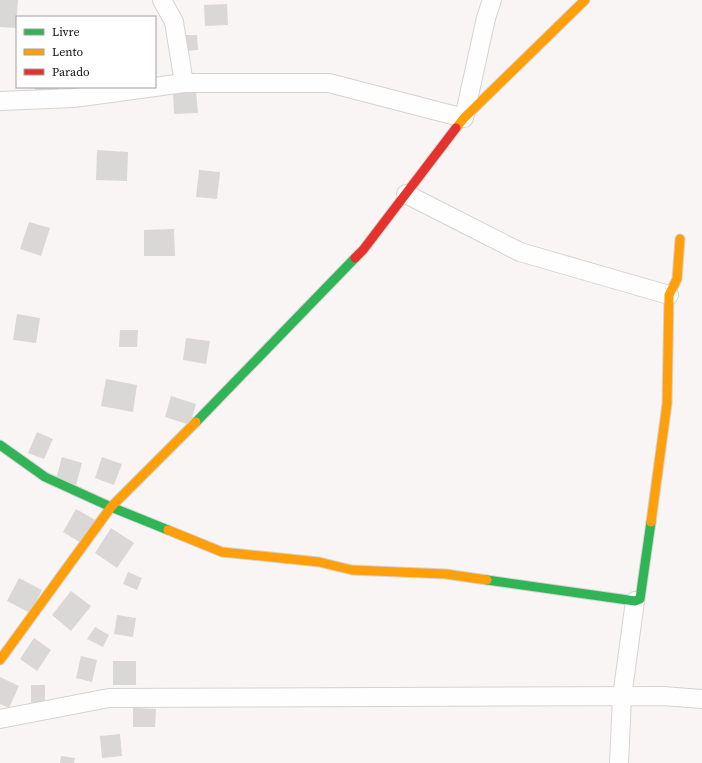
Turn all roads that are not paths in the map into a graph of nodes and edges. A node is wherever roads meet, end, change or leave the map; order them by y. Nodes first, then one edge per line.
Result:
1 (162, 0) edge
2 (492, 0) edge
3 (585, 0) edge
4 (184, 83) junction
5 (156, 87) edge
6 (147, 88) edge
7 (0, 101) edge
8 (464, 118) junction
9 (406, 194) junction
10 (680, 239) dead end
11 (669, 295) junction
12 (0, 445) edge
13 (111, 507) junction
14 (635, 601) junction
15 (0, 660) edge
16 (622, 696) junction
17 (702, 699) edge
18 (0, 719) edge
19 (618, 763) edge

1 - 4 street
2 - 8 street
3 - 8 street
4 - 5 street
4 - 8 street
6 - 7 street
8 - 9 street
9 - 11 street
9 - 13 street
10 - 11 street
11 - 14 street
12 - 13 street
13 - 14 street
13 - 15 street
14 - 16 street
16 - 17 street
16 - 18 street
16 - 19 street

